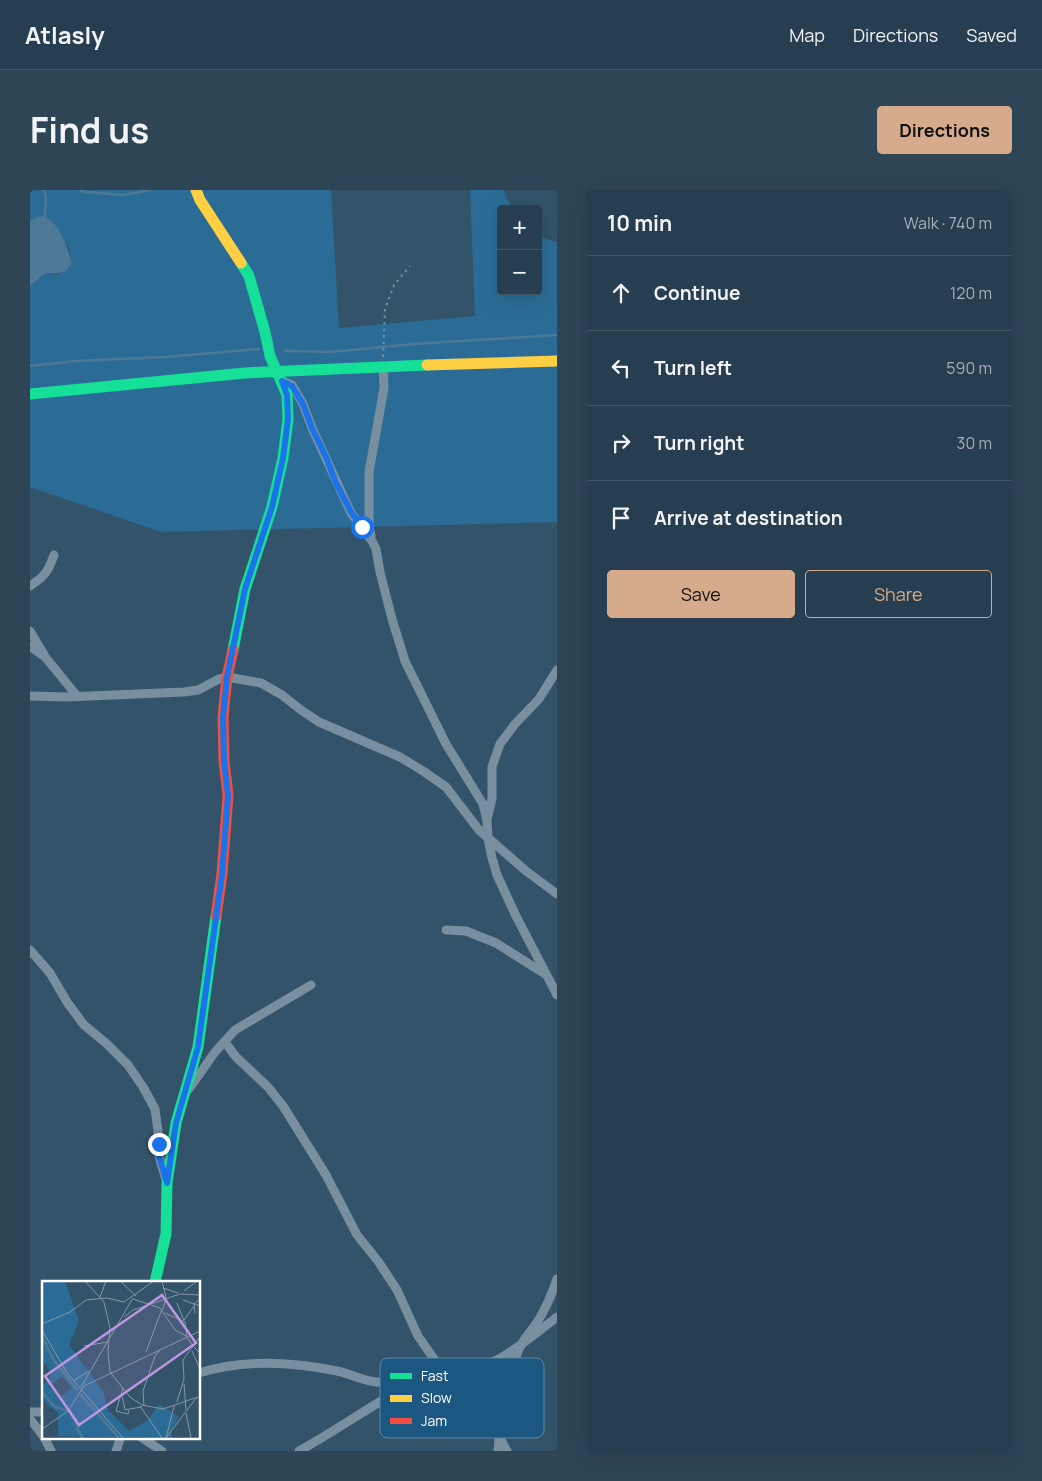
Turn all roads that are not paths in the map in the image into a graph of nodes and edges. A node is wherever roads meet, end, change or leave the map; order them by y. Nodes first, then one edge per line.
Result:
1 (196, 190) edge
2 (557, 361) edge
3 (383, 367) junction
4 (279, 376) junction
5 (30, 394) edge
6 (372, 541) junction
7 (54, 555) dead end
8 (30, 586) edge
9 (30, 631) edge
10 (30, 646) edge
11 (46, 658) junction
12 (557, 670) edge
13 (227, 677) junction
14 (30, 696) edge
15 (77, 696) junction
16 (487, 821) junction
17 (488, 838) junction
18 (557, 894) edge
19 (446, 930) dead end
20 (30, 950) edge
21 (546, 974) junction
22 (311, 985) dead end
23 (556, 995) edge
24 (224, 1042) junction
25 (184, 1095) junction
26 (167, 1183) junction
27 (557, 1279) edge
28 (155, 1281) edge
29 (557, 1316) edge
30 (522, 1344) junction
31 (433, 1358) edge
32 (500, 1358) edge
33 (515, 1358) edge
34 (200, 1373) edge
35 (380, 1382) edge
36 (380, 1400) edge
37 (30, 1419) edge
38 (42, 1434) edge
39 (44, 1438) edge
40 (121, 1438) edge
41 (142, 1438) edge
42 (499, 1438) edge
43 (500, 1438) edge
44 (51, 1451) edge
45 (116, 1451) edge
46 (162, 1451) edge
47 (299, 1451) edge
48 (498, 1451) edge
49 (507, 1451) edge

1 - 4 street
2 - 3 street
3 - 4 street
3 - 6 street
4 - 5 street
4 - 6 street
4 - 13 street
6 - 16 street
7 - 8 street
9 - 11 street
10 - 11 street
11 - 15 street
12 - 16 street
13 - 15 street
13 - 17 street
13 - 25 street
14 - 15 street
16 - 17 street
17 - 18 street
17 - 21 street
19 - 21 street
20 - 26 street
21 - 23 street
22 - 24 street
24 - 25 street
24 - 31 street
25 - 26 street
26 - 28 street
27 - 30 street
29 - 30 street
30 - 32 street
30 - 33 street
34 - 35 street
36 - 47 street
37 - 38 street
39 - 44 street
40 - 45 street
41 - 46 street
42 - 48 street
43 - 49 street

